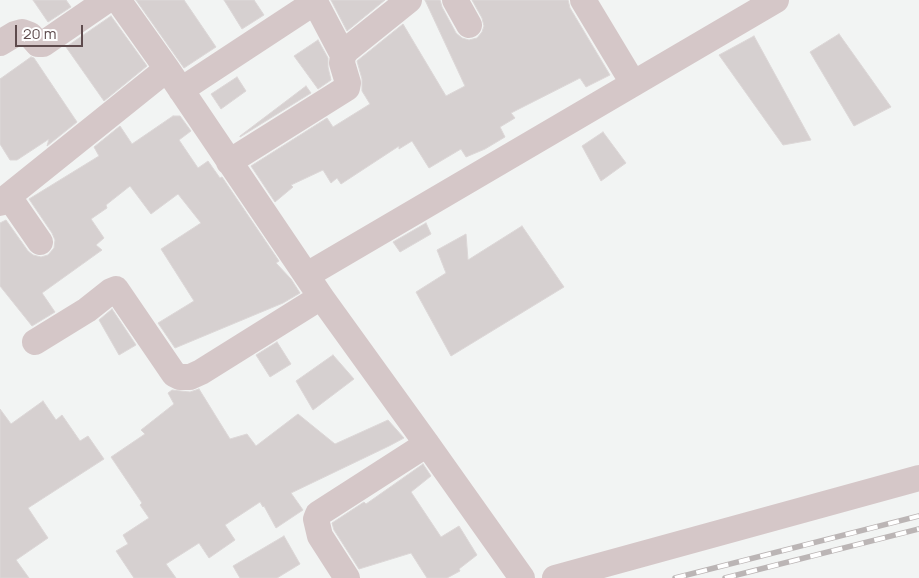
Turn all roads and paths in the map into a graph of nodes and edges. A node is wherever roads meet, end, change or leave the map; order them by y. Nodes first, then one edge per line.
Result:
1 (106, 0) edge
2 (118, 0) edge
3 (409, 0) edge
4 (455, 0) edge
5 (583, 0) edge
6 (776, 0) edge
7 (315, 1) edge
8 (469, 24) dead end
9 (0, 43) edge
10 (343, 55) junction
11 (174, 80) junction
12 (633, 83) junction
13 (229, 162) junction
14 (5, 200) edge
15 (40, 242) dead end
16 (307, 275) junction
17 (321, 297) junction
18 (35, 342) dead end
19 (427, 444) junction
20 (919, 478) edge
21 (347, 578) edge
22 (522, 578) edge
23 (556, 578) edge

1 - 9 street
2 - 11 street
3 - 10 street
4 - 8 street
5 - 12 street
6 - 12 street
7 - 10 street
7 - 11 street
10 - 13 street
11 - 13 street
11 - 14 street
12 - 16 street
13 - 16 street
14 - 15 street
16 - 17 street
17 - 18 street
17 - 19 street
19 - 21 street
19 - 22 street
20 - 23 street

